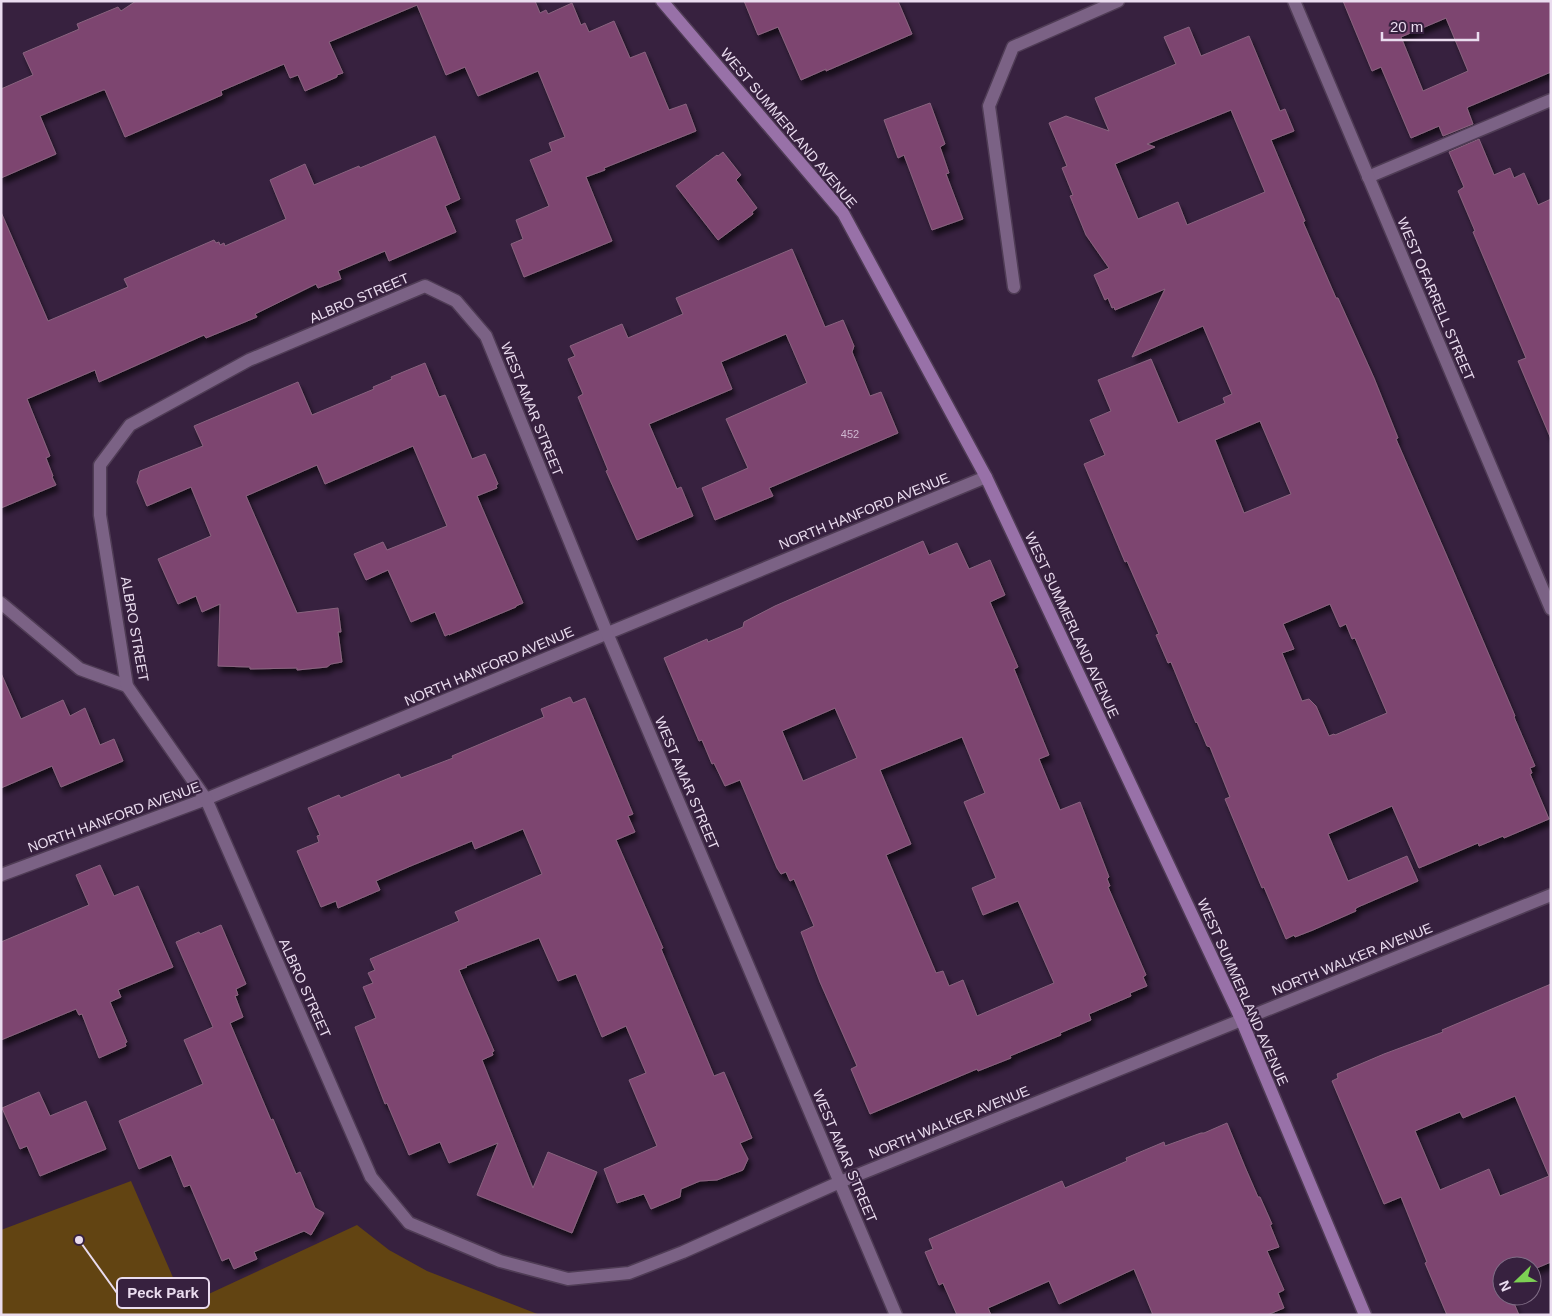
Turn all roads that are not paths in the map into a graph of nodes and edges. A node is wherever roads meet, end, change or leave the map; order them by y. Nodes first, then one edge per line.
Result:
1 (662, 1) edge
2 (1118, 1) edge
3 (1294, 1) edge
4 (1551, 100) edge
5 (1368, 177) junction
6 (425, 286) joint
7 (1014, 288) dead end
8 (986, 477) junction
9 (1, 603) edge
10 (1551, 609) edge
11 (607, 633) junction
12 (127, 686) junction
13 (206, 799) junction
14 (1, 875) edge
15 (1551, 895) edge
16 (1241, 1020) junction
17 (371, 1177) joint
18 (840, 1182) junction
19 (896, 1315) edge
20 (1365, 1315) edge

1 - 8 main road, WEST SUMMERLAND AVENUE
2 - 7 street
3 - 5 street, WEST OFARRELL STREET
4 - 5 street
5 - 10 street, WEST OFARRELL STREET
6 - 11 street, WEST AMAR STREET
6 - 12 street, ALBRO STREET
8 - 11 street, NORTH HANFORD AVENUE
8 - 16 main road, WEST SUMMERLAND AVENUE
9 - 12 street
11 - 13 street, NORTH HANFORD AVENUE
11 - 18 street, WEST AMAR STREET
12 - 13 street, ALBRO STREET
13 - 14 street, NORTH HANFORD AVENUE
13 - 17 street, ALBRO STREET
15 - 16 street, NORTH WALKER AVENUE
16 - 18 street, NORTH WALKER AVENUE
16 - 20 main road, WEST SUMMERLAND AVENUE
17 - 18 street, NORTH WALKER AVENUE
18 - 19 street, WEST AMAR STREET

